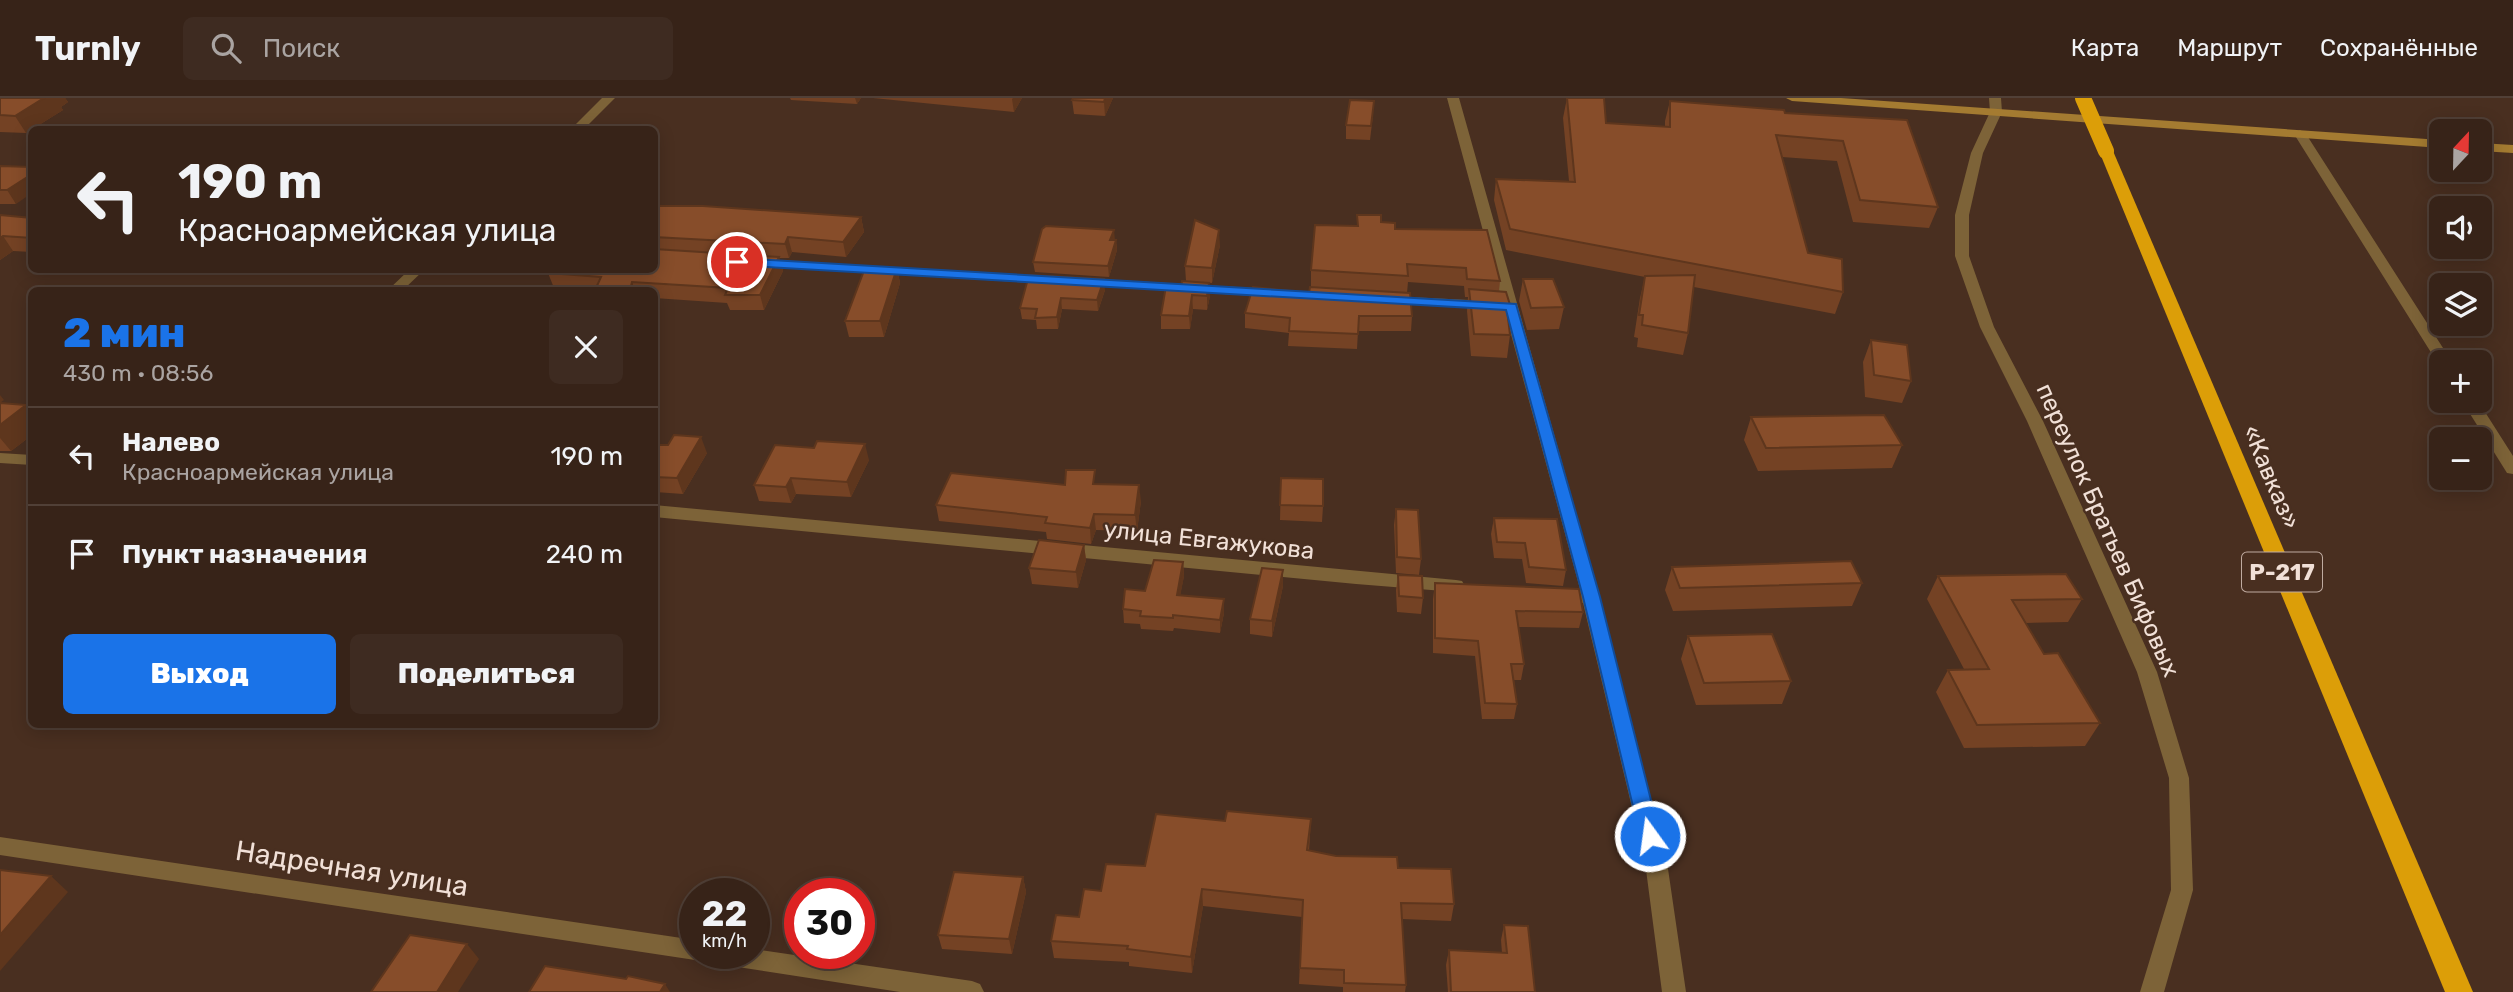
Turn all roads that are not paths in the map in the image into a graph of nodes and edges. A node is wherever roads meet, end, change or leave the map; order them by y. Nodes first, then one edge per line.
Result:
1 (609, 98) edge
2 (1453, 98) edge
3 (1792, 98) edge
4 (2083, 98) edge
5 (1996, 105) edge
6 (580, 126) edge
7 (2300, 134) junction
8 (2429, 143) edge
9 (2492, 147) edge
10 (2513, 149) edge
11 (737, 262) edge
12 (413, 273) edge
13 (398, 287) edge
14 (1290, 294) edge
15 (1373, 299) edge
16 (1511, 307) junction
17 (2437, 350) edge
18 (2478, 413) edge
19 (0, 458) edge
20 (28, 460) edge
21 (2513, 469) edge
22 (658, 511) edge
23 (1470, 587) edge
24 (1537, 592) edge
25 (1591, 597) junction
26 (0, 846) edge
27 (679, 948) edge
28 (770, 962) edge
29 (972, 992) edge
30 (1674, 992) edge
31 (2152, 992) edge
32 (2459, 992) edge

1 - 6 street
2 - 16 street
3 - 5 street
4 - 32 highway, «Кавказ» / Р-217, bridge
5 - 7 street
5 - 31 street, переулок Братьев Бифовых
7 - 8 street
7 - 17 street
9 - 10 street
11 - 14 street
12 - 13 street
15 - 16 street
16 - 25 street
18 - 21 street
19 - 20 street
22 - 23 street, улица Евгажукова
24 - 25 street
25 - 30 street
26 - 27 street, Надречная улица
28 - 29 street

